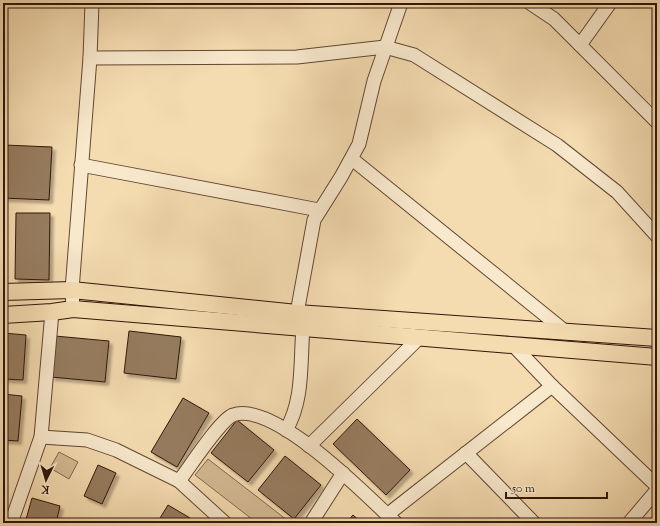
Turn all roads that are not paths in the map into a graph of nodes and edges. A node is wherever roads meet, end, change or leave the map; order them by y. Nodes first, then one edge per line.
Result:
1 (92, 3) edge
2 (401, 3) edge
3 (530, 3) edge
4 (610, 3) edge
5 (580, 45) junction
6 (385, 47) junction
7 (90, 58) junction
8 (656, 117) edge
9 (352, 159) junction
10 (81, 165) junction
11 (319, 210) junction
12 (657, 236) edge
13 (72, 290) junction
14 (3, 292) edge
15 (73, 309) junction
16 (52, 312) junction
17 (297, 313) junction
18 (3, 315) edge
19 (303, 328) junction
20 (566, 332) junction
21 (420, 337) junction
22 (657, 338) edge
23 (513, 345) junction
24 (657, 357) edge
25 (552, 386) junction
26 (286, 430) junction
27 (41, 437) junction
28 (308, 446) junction
29 (466, 453) junction
30 (343, 473) junction
31 (179, 481) junction
32 (657, 486) edge
33 (657, 490) edge
34 (391, 519) edge
35 (11, 523) edge
36 (225, 523) edge
37 (311, 523) edge
38 (534, 523) edge
39 (629, 523) edge

1 - 7 street
2 - 6 street
3 - 5 street
4 - 5 street
5 - 8 street
6 - 7 street
6 - 9 street
6 - 12 street
7 - 10 street
9 - 11 street
9 - 20 street
10 - 11 street
10 - 13 street
11 - 17 street
13 - 14 main road
13 - 15 street
13 - 17 main road
15 - 16 main road
15 - 19 main road
16 - 18 main road
16 - 27 street
17 - 20 main road
19 - 21 main road
19 - 26 street
20 - 22 main road
21 - 23 main road
21 - 28 street
23 - 24 main road
23 - 25 street
25 - 29 street
25 - 32 street
26 - 28 street
26 - 31 street
27 - 31 street
27 - 35 street
28 - 30 street
29 - 34 street
29 - 38 street
30 - 34 street
30 - 37 street
31 - 36 street
33 - 39 street

